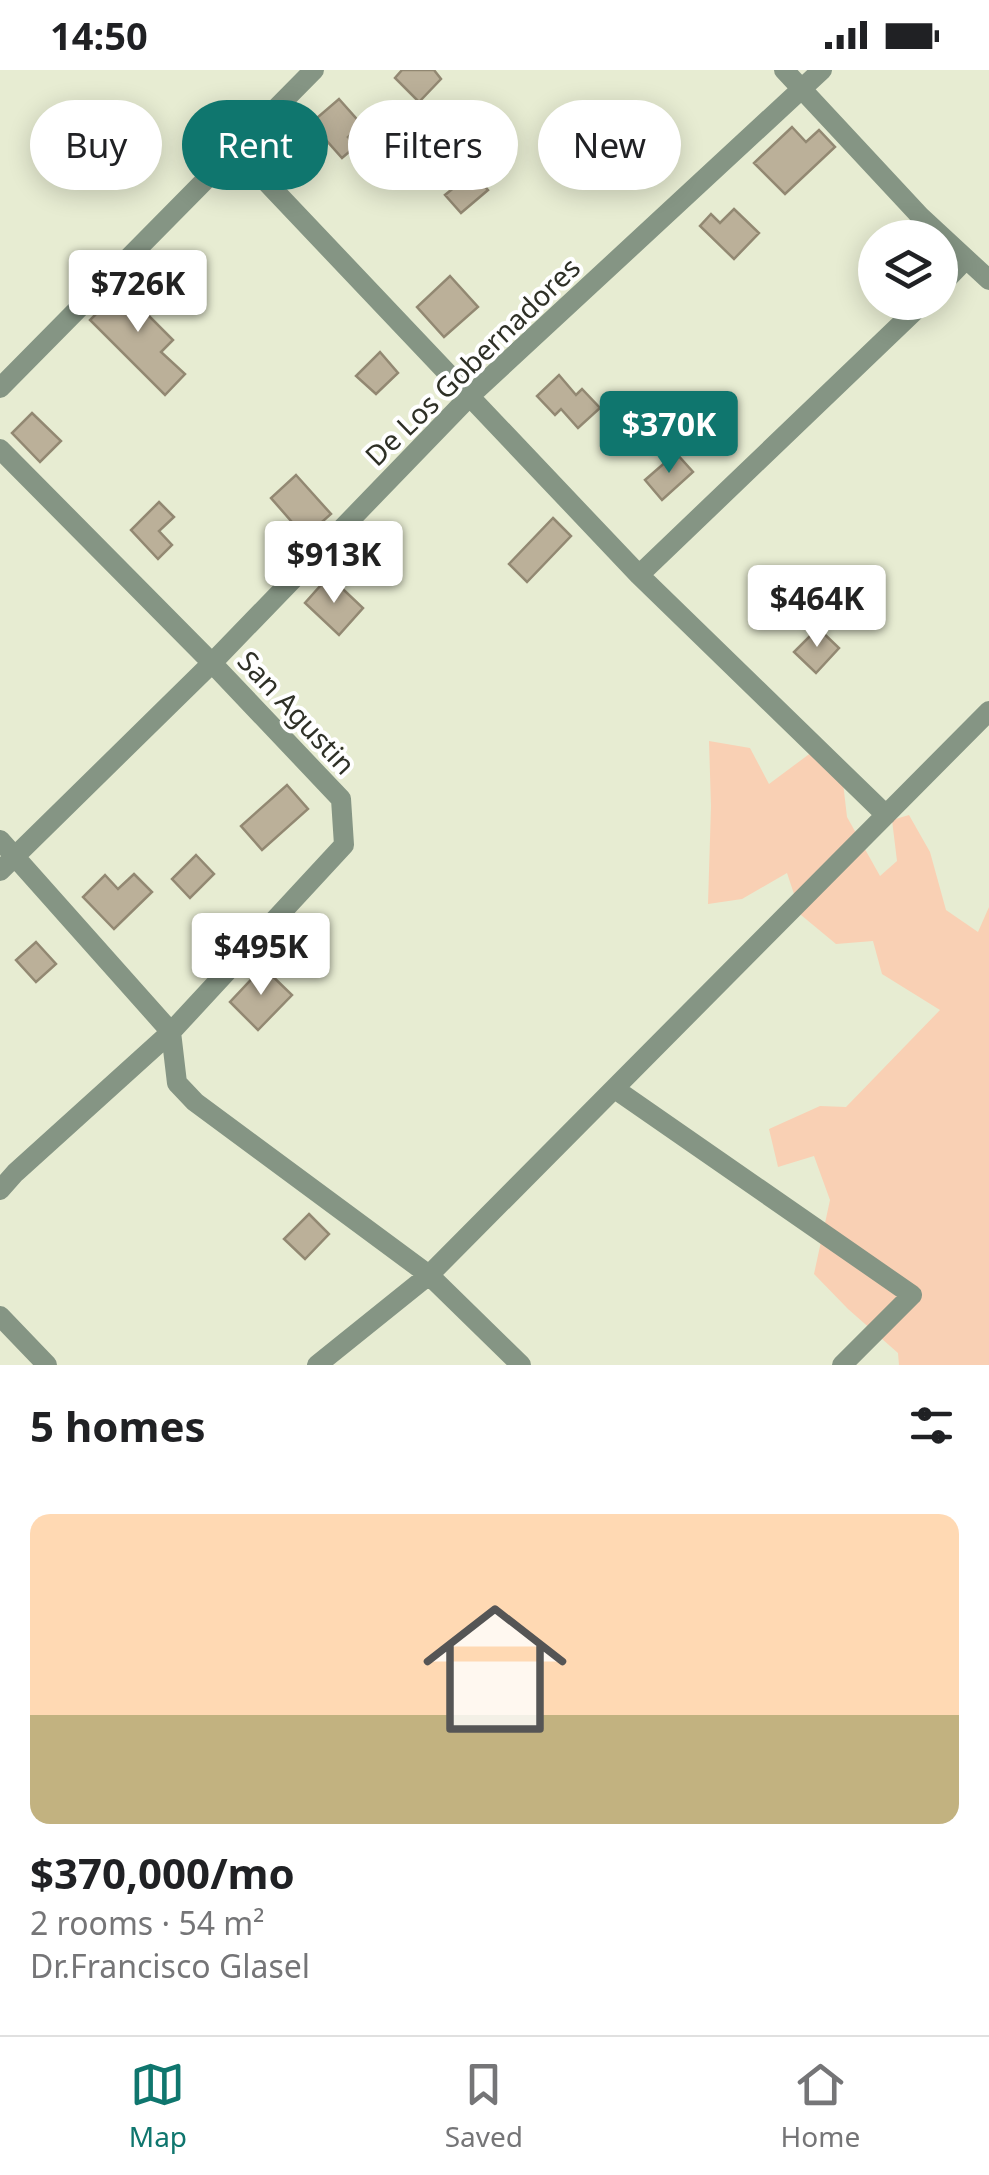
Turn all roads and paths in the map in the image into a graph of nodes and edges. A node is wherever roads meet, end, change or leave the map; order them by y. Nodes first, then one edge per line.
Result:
1 (314, 70) edge
2 (784, 70) edge
3 (822, 70) edge
4 (802, 89) junction
5 (284, 100) edge
6 (195, 190) edge
7 (274, 190) edge
8 (966, 259) junction
9 (958, 267) edge
10 (989, 280) edge
11 (905, 320) edge
12 (0, 388) edge
13 (471, 395) junction
14 (0, 450) edge
15 (639, 575) junction
16 (212, 663) junction
17 (989, 711) edge
18 (886, 815) junction
19 (0, 840) edge
20 (8, 863) edge
21 (171, 1032) junction
22 (615, 1090) junction
23 (0, 1190) edge
24 (429, 1275) junction
25 (0, 1316) edge
26 (47, 1365) edge
27 (317, 1365) edge
28 (521, 1365) edge
29 (842, 1365) edge

1 - 5 street
2 - 4 street
3 - 4 street, De Los Gobernadores
4 - 8 street
4 - 13 street, De Los Gobernadores
6 - 12 street
7 - 13 street
8 - 9 street
8 - 10 street
11 - 15 street
13 - 15 street
13 - 16 street, De Los Gobernadores
14 - 16 street, San Agustin
15 - 18 street
16 - 20 street, De Los Gobernadores
16 - 21 street, San Agustin
17 - 18 street
18 - 22 street
19 - 20 street
20 - 21 street
21 - 23 street, San Agustin
21 - 24 street
22 - 24 street
22 - 29 street
24 - 27 street
24 - 28 street
25 - 26 street

